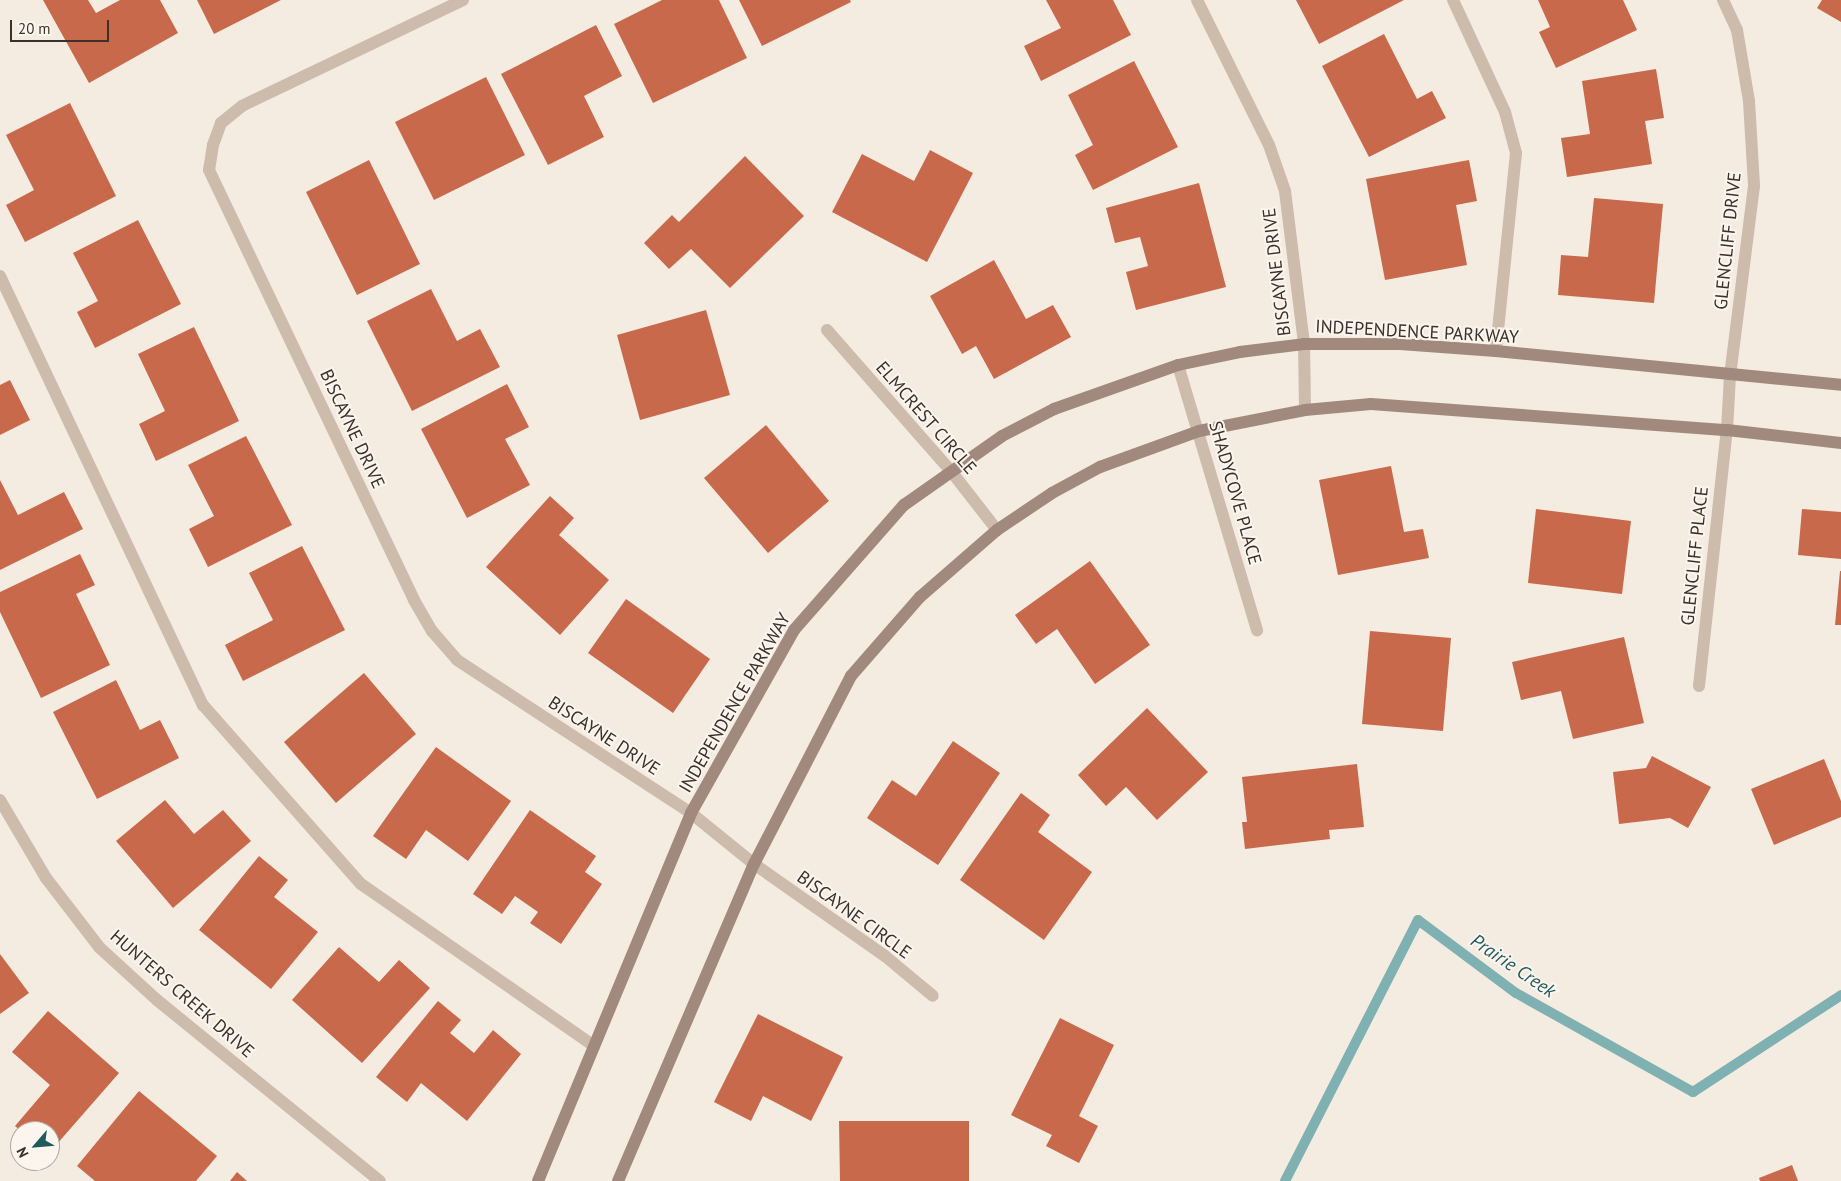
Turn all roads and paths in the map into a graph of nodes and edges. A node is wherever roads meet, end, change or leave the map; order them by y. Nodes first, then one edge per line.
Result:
1 (463, 0) edge
2 (1197, 0) edge
3 (1453, 0) edge
4 (1723, 0) edge
5 (0, 276) edge
6 (827, 330) dead end
7 (1304, 344) junction
8 (1496, 351) junction
9 (1178, 365) junction
10 (1730, 375) junction
11 (1841, 385) edge
12 (1304, 410) junction
13 (1727, 430) junction
14 (1198, 431) junction
15 (1841, 442) edge
16 (951, 471) junction
17 (997, 530) junction
18 (1257, 630) dead end
19 (1698, 686) dead end
20 (0, 800) edge
21 (691, 813) junction
22 (754, 864) junction
23 (933, 996) dead end
24 (594, 1046) junction
25 (380, 1181) edge
26 (538, 1181) edge
27 (618, 1181) edge

1 - 21 street, BISCAYNE DRIVE
2 - 7 street, BISCAYNE DRIVE
3 - 8 street
4 - 10 street, GLENCLIFF DRIVE
5 - 24 street
6 - 16 street, ELMCREST CIRCLE
7 - 8 main road, INDEPENDENCE PARKWAY
7 - 9 main road, INDEPENDENCE PARKWAY
7 - 12 street, BISCAYNE DRIVE
8 - 10 main road, INDEPENDENCE PARKWAY
9 - 14 street, SHADYCOVE PLACE
9 - 16 main road, INDEPENDENCE PARKWAY
10 - 11 main road, INDEPENDENCE PARKWAY
10 - 13 street, GLENCLIFF DRIVE
12 - 13 main road
12 - 14 main road
13 - 15 main road
13 - 19 street, GLENCLIFF PLACE
14 - 17 main road
14 - 18 street, SHADYCOVE PLACE
16 - 17 street, ELMCREST CIRCLE
16 - 21 main road, INDEPENDENCE PARKWAY
17 - 22 main road
20 - 25 street, HUNTERS CREEK DRIVE
21 - 22 street, BISCAYNE DRIVE
21 - 24 main road, INDEPENDENCE PARKWAY
22 - 23 street, BISCAYNE CIRCLE
22 - 27 main road
24 - 26 main road, INDEPENDENCE PARKWAY

